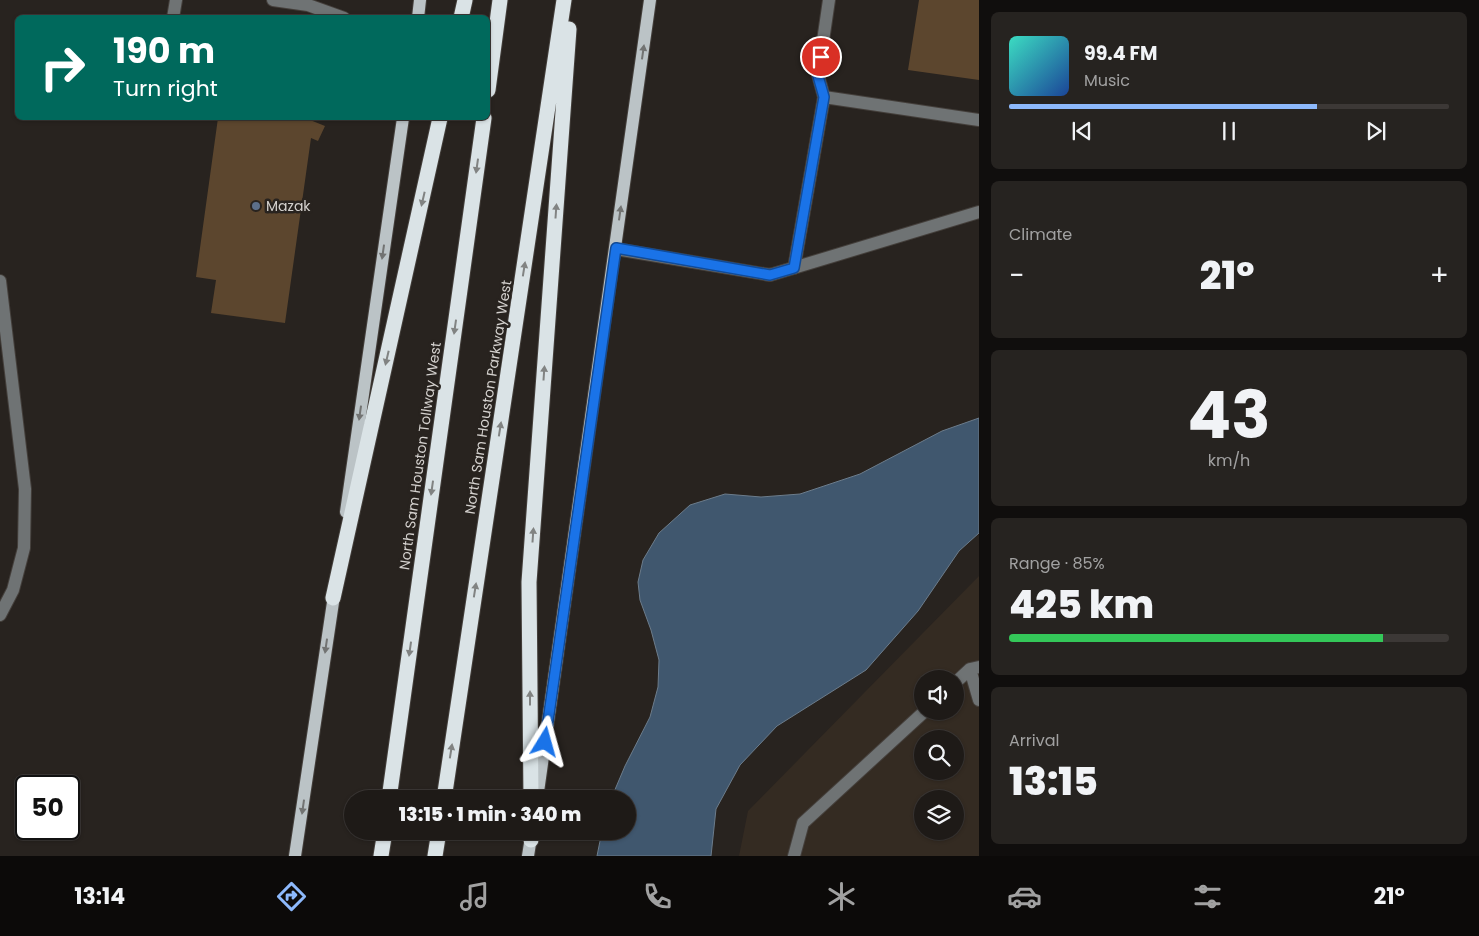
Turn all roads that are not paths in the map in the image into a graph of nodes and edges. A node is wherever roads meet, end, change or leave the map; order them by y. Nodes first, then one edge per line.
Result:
1 (176, 0) edge
2 (272, 0) edge
3 (420, 0) edge
4 (464, 0) edge
5 (500, 0) edge
6 (564, 0) edge
7 (571, 0) edge
8 (650, 0) edge
9 (830, 0) edge
10 (174, 15) edge
11 (336, 15) edge
12 (418, 15) edge
13 (462, 15) edge
14 (490, 75) edge
15 (824, 97) junction
16 (403, 120) edge
17 (440, 120) edge
18 (484, 120) edge
19 (979, 120) edge
20 (979, 212) edge
21 (616, 248) junction
22 (794, 268) junction
23 (0, 281) edge
24 (333, 598) junction
25 (0, 615) edge
26 (975, 668) edge
27 (964, 676) edge
28 (979, 700) edge
29 (915, 720) edge
30 (390, 790) edge
31 (445, 790) edge
32 (531, 790) edge
33 (538, 790) edge
34 (383, 840) edge
35 (438, 840) edge
36 (530, 840) edge
37 (295, 856) edge
38 (381, 856) edge
39 (435, 856) edge
40 (528, 856) edge
41 (794, 856) edge

1 - 10 street
2 - 11 street
3 - 12 main road
4 - 13 highway
5 - 14 highway
31 -> 6 highway, North Sam Houston Parkway West
32 -> 7 highway
21 -> 8 main road
9 - 15 street
15 - 19 street
15 - 22 street
16 -> 24 main road
17 -> 24 highway
18 -> 30 highway, North Sam Houston Tollway West
20 - 22 street
21 - 22 street
21 - 33 main road
23 - 25 street
24 -> 37 main road
26 - 27 street
26 - 28 street
29 - 41 street
34 - 38 highway
35 - 39 highway
36 - 40 main road

